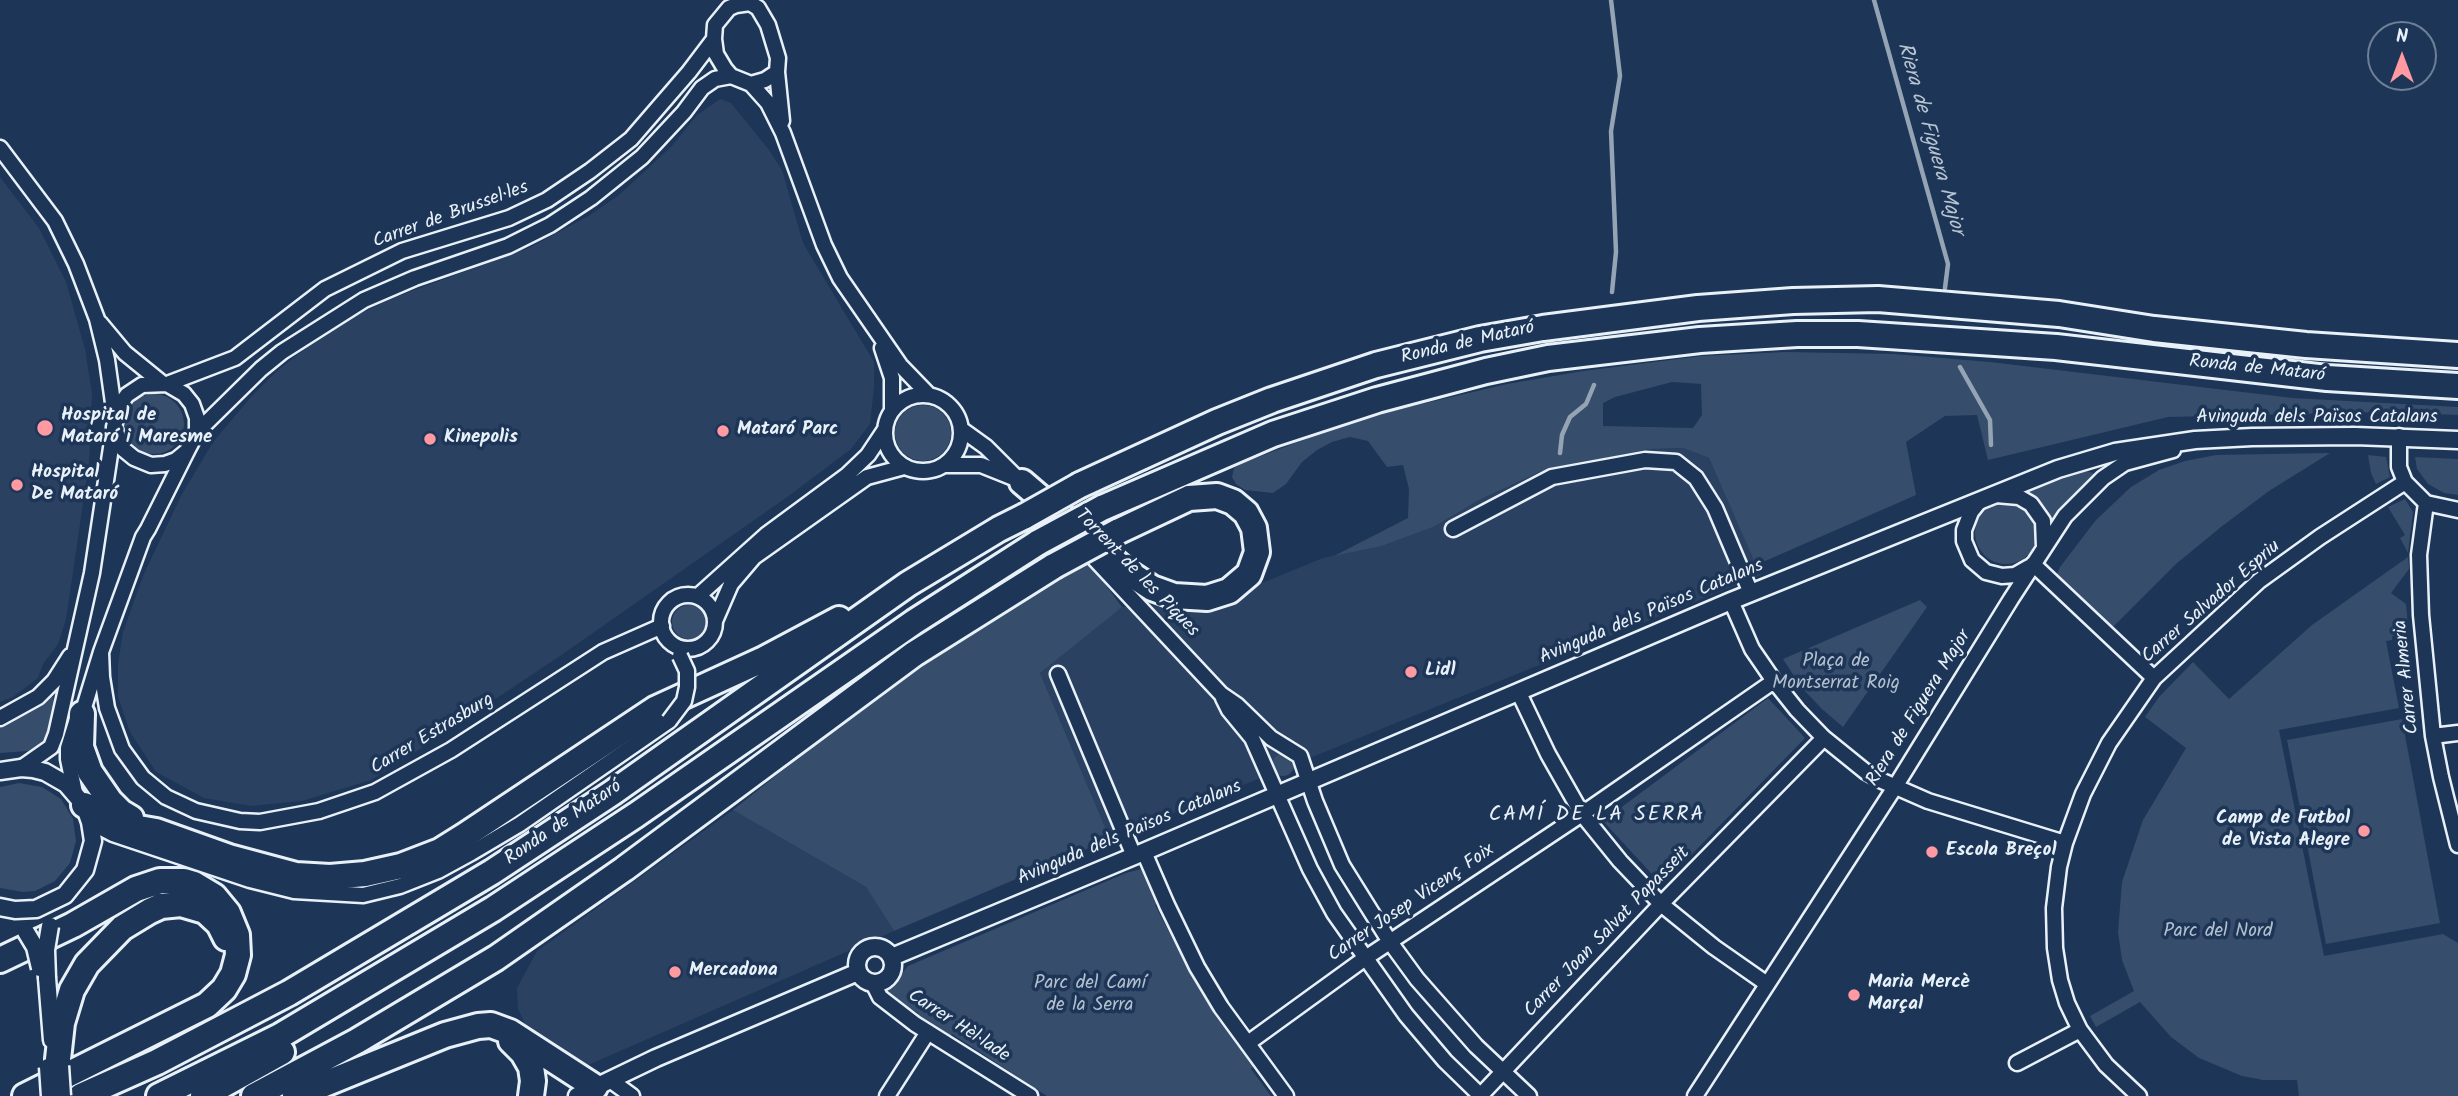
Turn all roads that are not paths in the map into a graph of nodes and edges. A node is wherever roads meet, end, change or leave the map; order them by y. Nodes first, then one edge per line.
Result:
1 (721, 0) edge
2 (749, 2) edge
3 (720, 18) junction
4 (714, 39) junction
5 (777, 72) junction
6 (731, 76) junction
7 (751, 84) junction
8 (783, 133) junction
9 (0, 148) edge
10 (97, 319) junction
11 (876, 330) junction
12 (2458, 355) edge
13 (164, 384) junction
14 (2458, 386) edge
15 (929, 395) junction
16 (892, 410) junction
17 (115, 423) junction
18 (961, 429) junction
19 (884, 430) junction
20 (197, 432) junction
21 (2399, 436) junction
22 (2232, 438) junction
23 (2458, 440) edge
24 (187, 451) junction
25 (946, 465) junction
26 (904, 467) junction
27 (1021, 482) junction
28 (2405, 482) junction
29 (1996, 495) junction
30 (1979, 502) junction
31 (2426, 503) junction
32 (2458, 510) edge
33 (1453, 530) dead end
34 (2043, 551) junction
35 (2033, 564) junction
36 (908, 584) junction
37 (1751, 593) junction
38 (698, 596) junction
39 (1731, 601) junction
40 (715, 621) junction
41 (662, 626) junction
42 (77, 646) junction
43 (679, 651) junction
44 (101, 652) junction
45 (1058, 674) dead end
46 (2154, 678) junction
47 (1774, 681) junction
48 (1520, 693) junction
49 (1221, 694) junction
50 (82, 714) junction
51 (0, 719) edge
52 (2458, 733) edge
53 (2433, 736) junction
54 (1824, 738) junction
55 (1287, 746) junction
56 (1264, 765) junction
57 (8, 768) edge
58 (1309, 781) junction
59 (1895, 787) junction
60 (1277, 794) junction
61 (83, 807) junction
62 (1582, 814) junction
63 (636, 815) junction
64 (156, 831) junction
65 (2065, 843) junction
66 (2458, 845) edge
67 (1139, 854) junction
68 (89, 860) junction
69 (1661, 904) junction
70 (0, 909) edge
71 (1390, 942) junction
72 (892, 957) junction
73 (1364, 959) junction
74 (0, 960) edge
75 (858, 972) junction
76 (44, 980) junction
77 (873, 983) junction
78 (1767, 984) junction
79 (2080, 1030) junction
80 (928, 1032) junction
81 (1248, 1043) junction
82 (407, 1050) junction
83 (2017, 1063) dead end
84 (55, 1064) junction
85 (1502, 1073) junction
86 (594, 1088) edge
87 (1704, 1089) edge
88 (24, 1096) edge
89 (50, 1096) edge
90 (62, 1096) edge
91 (81, 1096) edge
92 (159, 1096) edge
93 (203, 1096) edge
94 (254, 1096) edge
95 (295, 1096) edge
96 (531, 1096) edge
97 (632, 1096) edge
98 (887, 1096) edge
99 (1030, 1096) edge
100 (1286, 1096) edge
101 (1480, 1096) edge
102 (1529, 1096) edge
103 (1695, 1096) edge
104 (2138, 1096) edge

1 - 3 street
2 - 3 street
2 - 5 street
3 - 4 street
4 - 6 street
4 - 13 street, Carrer de Brussel·les
5 - 7 street
5 - 8 street
6 - 7 street
6 - 20 street
7 - 8 street
8 - 11 street
9 - 10 street
10 - 13 street
10 - 17 street
11 - 15 street
11 - 16 street
12 - 36 highway, Ronda de Mataró, bridge
13 - 17 street
13 - 20 street
14 - 63 highway, Ronda de Mataró, bridge
15 - 16 street
15 - 18 street
16 - 19 street
17 - 24 street
17 - 42 street
18 - 25 street
18 - 27 street, Torrent de les Piques
19 - 26 street
19 - 38 street
20 - 24 street
21 - 22 street, Avinguda dels Països Catalans
21 - 23 street, Avinguda dels Països Catalans
21 - 28 street
22 - 29 street, Avinguda dels Països Catalans
22 - 34 street, Riera de Figuera Major
24 - 44 street
25 - 26 street
25 - 27 street, Torrent de les Piques
26 - 40 street
27 - 49 street, Torrent de les Piques
27 - 94 highway, bridge
28 - 31 street
28 - 46 street, Carrer Salvador Espriu
29 - 30 street, Avinguda dels Països Catalans
29 - 34 street
30 - 35 street
30 - 37 street, Avinguda dels Països Catalans
31 - 32 street
31 - 53 street, Carrer Almeria
33 - 37 street
34 - 35 street, Riera de Figuera Major
35 - 46 street
35 - 59 street, Riera de Figuera Major
36 - 64 highway
36 - 91 highway, Ronda de Mataró
37 - 39 street, Avinguda dels Països Catalans
38 - 40 street
38 - 41 street
39 - 47 street
39 - 48 street, Avinguda dels Països Catalans
40 - 43 street
41 - 43 street
41 - 44 street, Carrer Estrasburg
42 - 51 street
42 - 57 street
43 - 61 street, bridge
44 - 50 street
45 - 67 street
46 - 65 street, Carrer Salvador Espriu
47 - 54 street
47 - 62 street, Carrer Josep Vicenç Foix
48 - 58 street, Avinguda dels Països Catalans
48 - 62 street
49 - 55 street, Torrent de les Piques
49 - 56 street, Torrent de les Piques
50 - 61 street
50 - 64 highway
52 - 53 street
53 - 66 street, Carrer Almeria
54 - 59 street
54 - 69 street, Carrer Joan Salvat Papasseit
55 - 56 street
55 - 58 street, Torrent de les Piques
56 - 60 street, Torrent de les Piques
57 - 61 street
58 - 60 street, Avinguda dels Països Catalans
58 - 71 street, Torrent de les Piques
59 - 65 street
59 - 78 street, Riera de Figuera Major
60 - 67 street, Avinguda dels Països Catalans
60 - 73 street, Torrent de les Piques
61 - 64 highway
61 - 68 street
62 - 69 street
62 - 71 street, Carrer Josep Vicenç Foix
63 - 92 highway, Ronda de Mataró
63 - 93 highway
65 - 79 street, Carrer Salvador Espriu
67 - 72 street, Avinguda dels Països Catalans
67 - 81 street
68 - 70 street
68 - 76 street, bridge
69 - 78 street
69 - 85 street, Carrer Joan Salvat Papasseit
70 - 76 street, bridge
71 - 73 street, Carrer Josep Vicenç Foix
71 - 85 street, Torrent de les Piques
72 - 75 street
72 - 77 street
73 - 81 street, Carrer Josep Vicenç Foix
73 - 101 street, Torrent de les Piques
74 - 88 highway
75 - 77 street
75 - 86 street
76 - 84 street
77 - 80 street, Carrer Hèl·lade
78 - 87 street, Riera de Figuera Major
79 - 83 street
79 - 104 street, Carrer Salvador Espriu
80 - 98 street
80 - 99 street, Carrer Hèl·lade
81 - 100 street
82 - 86 highway
82 - 95 highway
82 - 96 highway
84 - 88 highway
84 - 89 street, bridge
84 - 90 street, bridge
85 - 101 street, Carrer Joan Salvat Papasseit
85 - 102 street, Torrent de les Piques
86 - 97 street
87 - 103 street, Riera de Figuera Major

